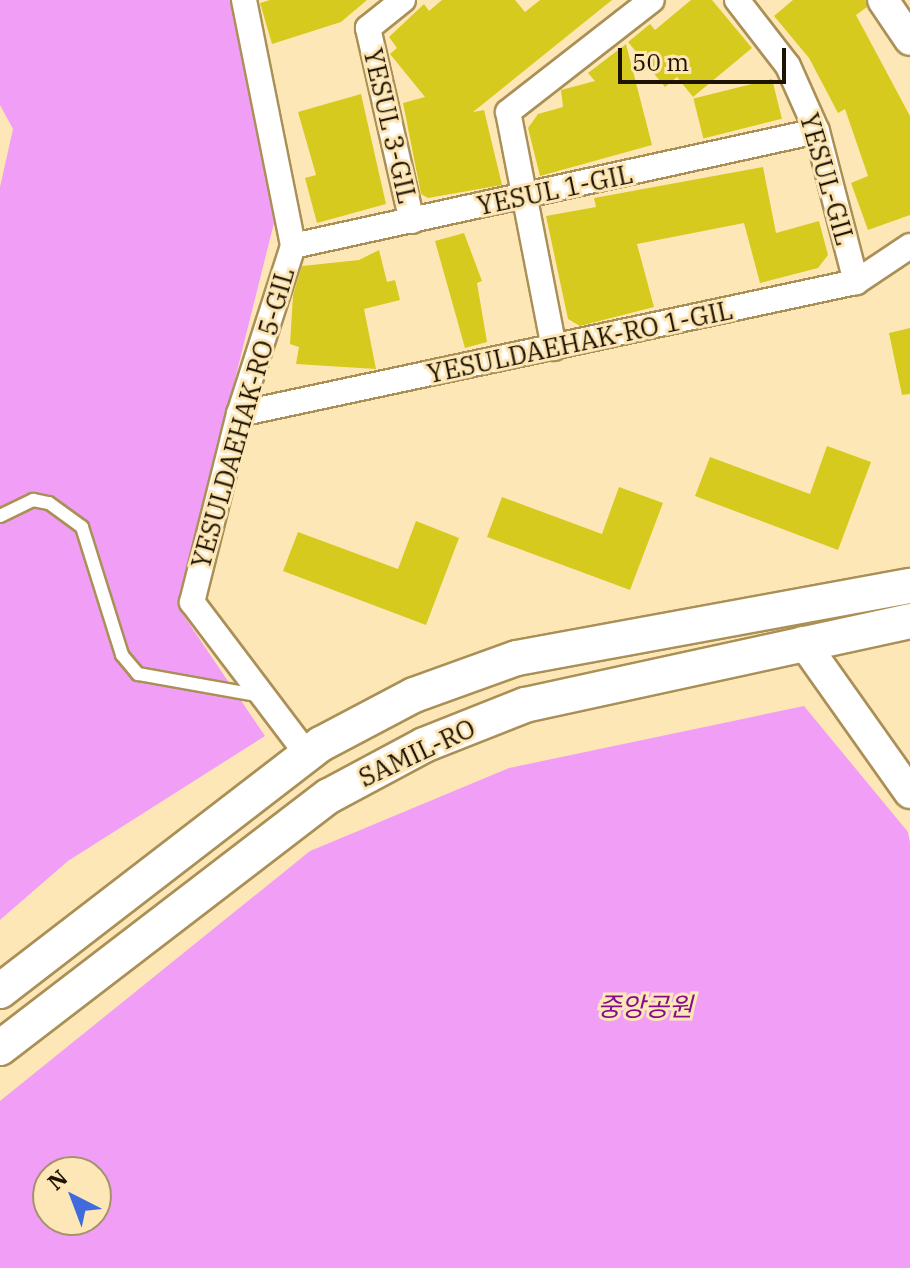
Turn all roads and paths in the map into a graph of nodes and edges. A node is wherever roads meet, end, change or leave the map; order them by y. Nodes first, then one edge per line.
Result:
1 (244, 0) edge
2 (403, 0) edge
3 (652, 0) edge
4 (737, 0) edge
5 (883, 0) edge
6 (910, 40) edge
7 (817, 131) junction
8 (523, 198) junction
9 (412, 221) junction
10 (293, 246) junction
11 (910, 246) edge
12 (856, 282) junction
13 (554, 348) junction
14 (239, 414) junction
15 (0, 516) edge
16 (910, 586) edge
17 (910, 621) edge
18 (803, 642) junction
19 (262, 696) junction
20 (307, 754) junction
21 (910, 793) edge
22 (0, 991) edge
23 (0, 1048) edge

1 - 10 street, YESULDAEHAK-RO 5-GIL
2 - 9 street, YESUL 3-GIL
3 - 8 street
4 - 7 street, YESUL-GIL
5 - 6 street
7 - 8 street, YESUL 1-GIL
7 - 12 street, YESUL-GIL
8 - 9 street, YESUL 1-GIL
8 - 13 street
9 - 10 street, YESUL 1-GIL
10 - 14 street, YESULDAEHAK-RO 5-GIL
11 - 12 street, YESULDAEHAK-RO 1-GIL
12 - 13 street, YESULDAEHAK-RO 1-GIL
13 - 14 street, YESULDAEHAK-RO 1-GIL
14 - 19 street, YESULDAEHAK-RO 5-GIL
15 - 19 lane
16 - 20 main road, SAMIL-RO
17 - 18 main road, SAMIL-RO
18 - 21 street
18 - 23 main road, SAMIL-RO
19 - 20 street, YESULDAEHAK-RO 5-GIL
20 - 22 main road, SAMIL-RO

